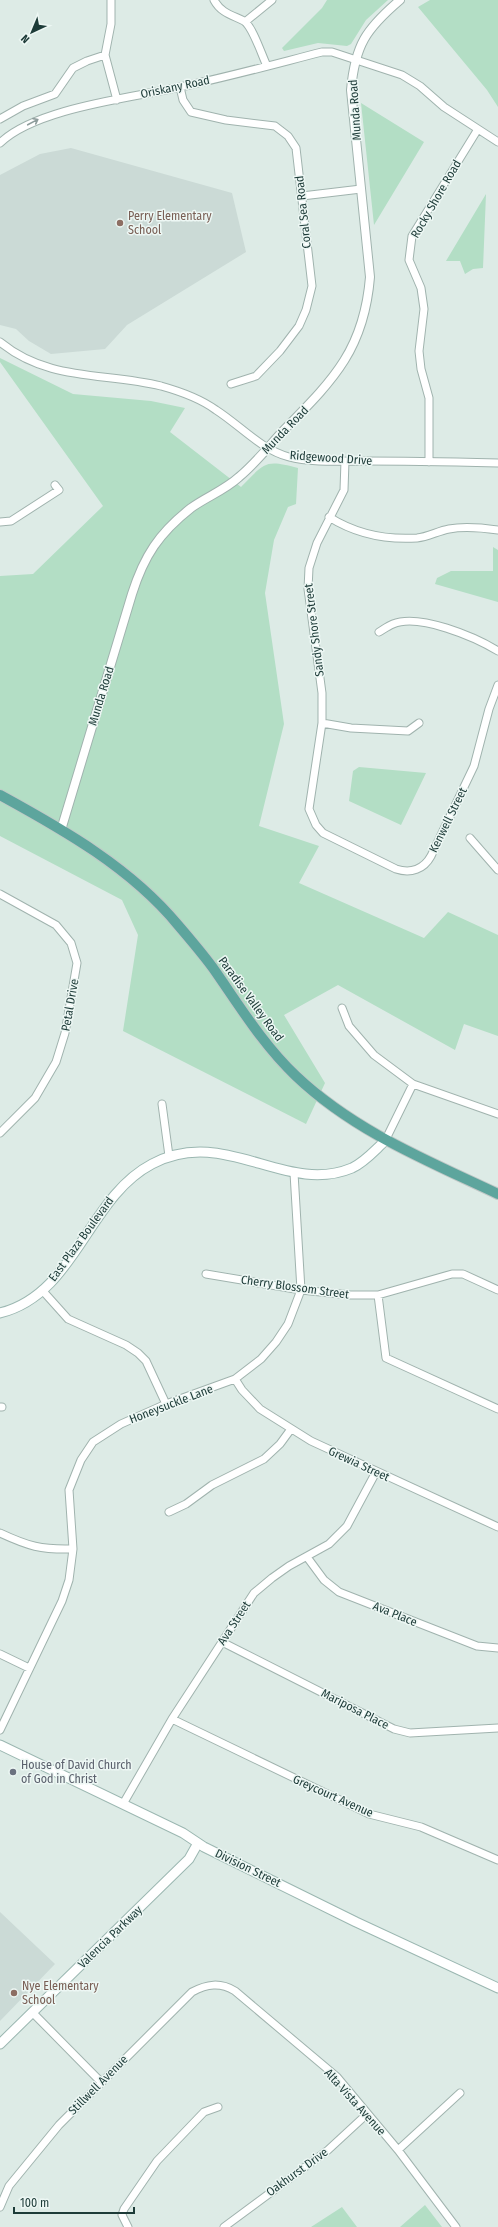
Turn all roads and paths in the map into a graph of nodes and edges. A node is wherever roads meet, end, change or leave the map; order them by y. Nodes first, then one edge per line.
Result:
1 (111, 0) edge
2 (214, 0) edge
3 (272, 0) edge
4 (400, 0) edge
5 (245, 22) junction
6 (105, 55) junction
7 (356, 60) junction
8 (267, 66) junction
9 (180, 87) junction
10 (117, 100) junction
11 (0, 119) edge
12 (478, 129) junction
13 (498, 142) edge
14 (0, 143) edge
15 (361, 189) junction
16 (302, 196) junction
17 (0, 342) edge
18 (231, 384) dead end
19 (267, 448) junction
20 (345, 461) junction
21 (429, 462) junction
22 (498, 463) edge
23 (55, 485) dead end
24 (329, 518) junction
25 (0, 522) edge
26 (498, 530) edge
27 (379, 632) dead end
28 (498, 651) edge
29 (498, 685) edge
30 (322, 723) junction
31 (419, 723) dead end
32 (318, 759) joint
33 (0, 795) edge
34 (61, 830) junction
35 (470, 838) dead end
36 (498, 870) edge
37 (0, 894) edge
38 (342, 1008) dead end
39 (413, 1084) junction
40 (162, 1104) dead end
41 (498, 1114) edge
42 (0, 1134) edge
43 (385, 1141) junction
44 (169, 1156) junction
45 (294, 1173) junction
46 (498, 1194) edge
47 (206, 1274) dead end
48 (42, 1290) junction
49 (302, 1290) junction
50 (498, 1290) edge
51 (378, 1295) junction
52 (0, 1313) edge
53 (235, 1380) junction
54 (166, 1404) junction
55 (498, 1409) edge
56 (291, 1429) junction
57 (376, 1472) junction
58 (169, 1512) dead end
59 (498, 1527) edge
60 (0, 1533) edge
61 (73, 1549) junction
62 (307, 1557) junction
63 (222, 1642) junction
64 (498, 1648) edge
65 (0, 1654) edge
66 (29, 1668) junction
67 (172, 1718) junction
68 (498, 1728) edge
69 (0, 1730) edge
70 (0, 1745) edge
71 (123, 1804) junction
72 (198, 1843) junction
73 (498, 1860) edge
74 (215, 1984) joint
75 (498, 1988) edge
76 (32, 2012) junction
77 (0, 2044) edge
78 (101, 2082) junction
79 (460, 2093) dead end
80 (218, 2107) dead end
81 (367, 2114) junction
82 (398, 2150) junction
83 (0, 2207) edge
84 (128, 2227) edge
85 (224, 2227) edge
86 (456, 2227) edge

1 - 6 street
2 - 5 street
3 - 5 street
4 - 7 street, Munda Road
5 - 8 street
6 - 10 street
6 - 11 street
7 - 8 street, Oriskany Road
7 - 12 street, Oriskany Road
7 - 15 street, Munda Road
8 - 9 street, Oriskany Road
9 - 10 street, Oriskany Road
9 - 16 street, Coral Sea Road
14 -> 10 street, Oriskany Road
12 - 13 street, Oriskany Road
12 - 21 street, Rocky Shore Road
15 - 16 street
15 - 19 street, Munda Road
16 - 18 street, Coral Sea Road
17 - 19 street, Ridgewood Drive
19 - 20 street, Ridgewood Drive
19 - 34 street, Munda Road
20 - 21 street, Ridgewood Drive
20 - 24 street, Sandy Shore Street
21 - 22 street, Ridgewood Drive
23 - 25 street
24 - 26 street
24 - 30 street, Sandy Shore Street
27 - 28 street
29 - 32 street, Kenwell Street
30 - 31 street
30 - 32 street, Sandy Shore Street
33 - 34 main road, Paradise Valley Road
34 - 43 main road, Paradise Valley Road
35 - 36 street
37 - 42 street, Petal Drive
38 - 39 street
39 - 41 street
39 - 43 street
40 - 44 street
43 - 45 main road, East Plaza Boulevard
43 - 46 main road, Paradise Valley Road
44 - 45 main road, East Plaza Boulevard
44 - 48 main road, East Plaza Boulevard
45 - 49 street, Honeysuckle Lane
47 - 49 street, Cherry Blossom Street
48 - 52 main road, East Plaza Boulevard
48 - 54 street
49 - 51 street, Cherry Blossom Street
49 - 53 street, Honeysuckle Lane
50 - 51 street, Cherry Blossom Street
51 - 55 street
53 - 54 street, Honeysuckle Lane
53 - 56 street, Grewia Street
54 - 61 street, Honeysuckle Lane
56 - 57 street, Grewia Street
56 - 58 street
57 - 59 street, Grewia Street
57 - 62 street, Ava Street
60 - 61 street
61 - 66 street, Honeysuckle Lane
62 - 63 street, Ava Street
62 - 64 street, Ava Place
63 - 67 street, Ava Street
63 - 68 street, Mariposa Place
65 - 66 street
66 - 69 street, Honeysuckle Lane
67 - 71 street, Ava Street
67 - 73 street, Greycourt Avenue
70 - 71 main road, Division Street
71 - 72 main road, Division Street
72 - 75 main road, Division Street
72 - 76 main road, Valencia Parkway
74 - 78 street, Stillwell Avenue
74 - 81 street, Alta Vista Avenue
76 - 77 main road, Valencia Parkway
76 - 78 street
78 - 83 street, Stillwell Avenue
79 - 82 street
80 - 84 street
81 - 82 street, Alta Vista Avenue
81 - 85 street, Oakhurst Drive
82 - 86 street, Alta Vista Avenue

